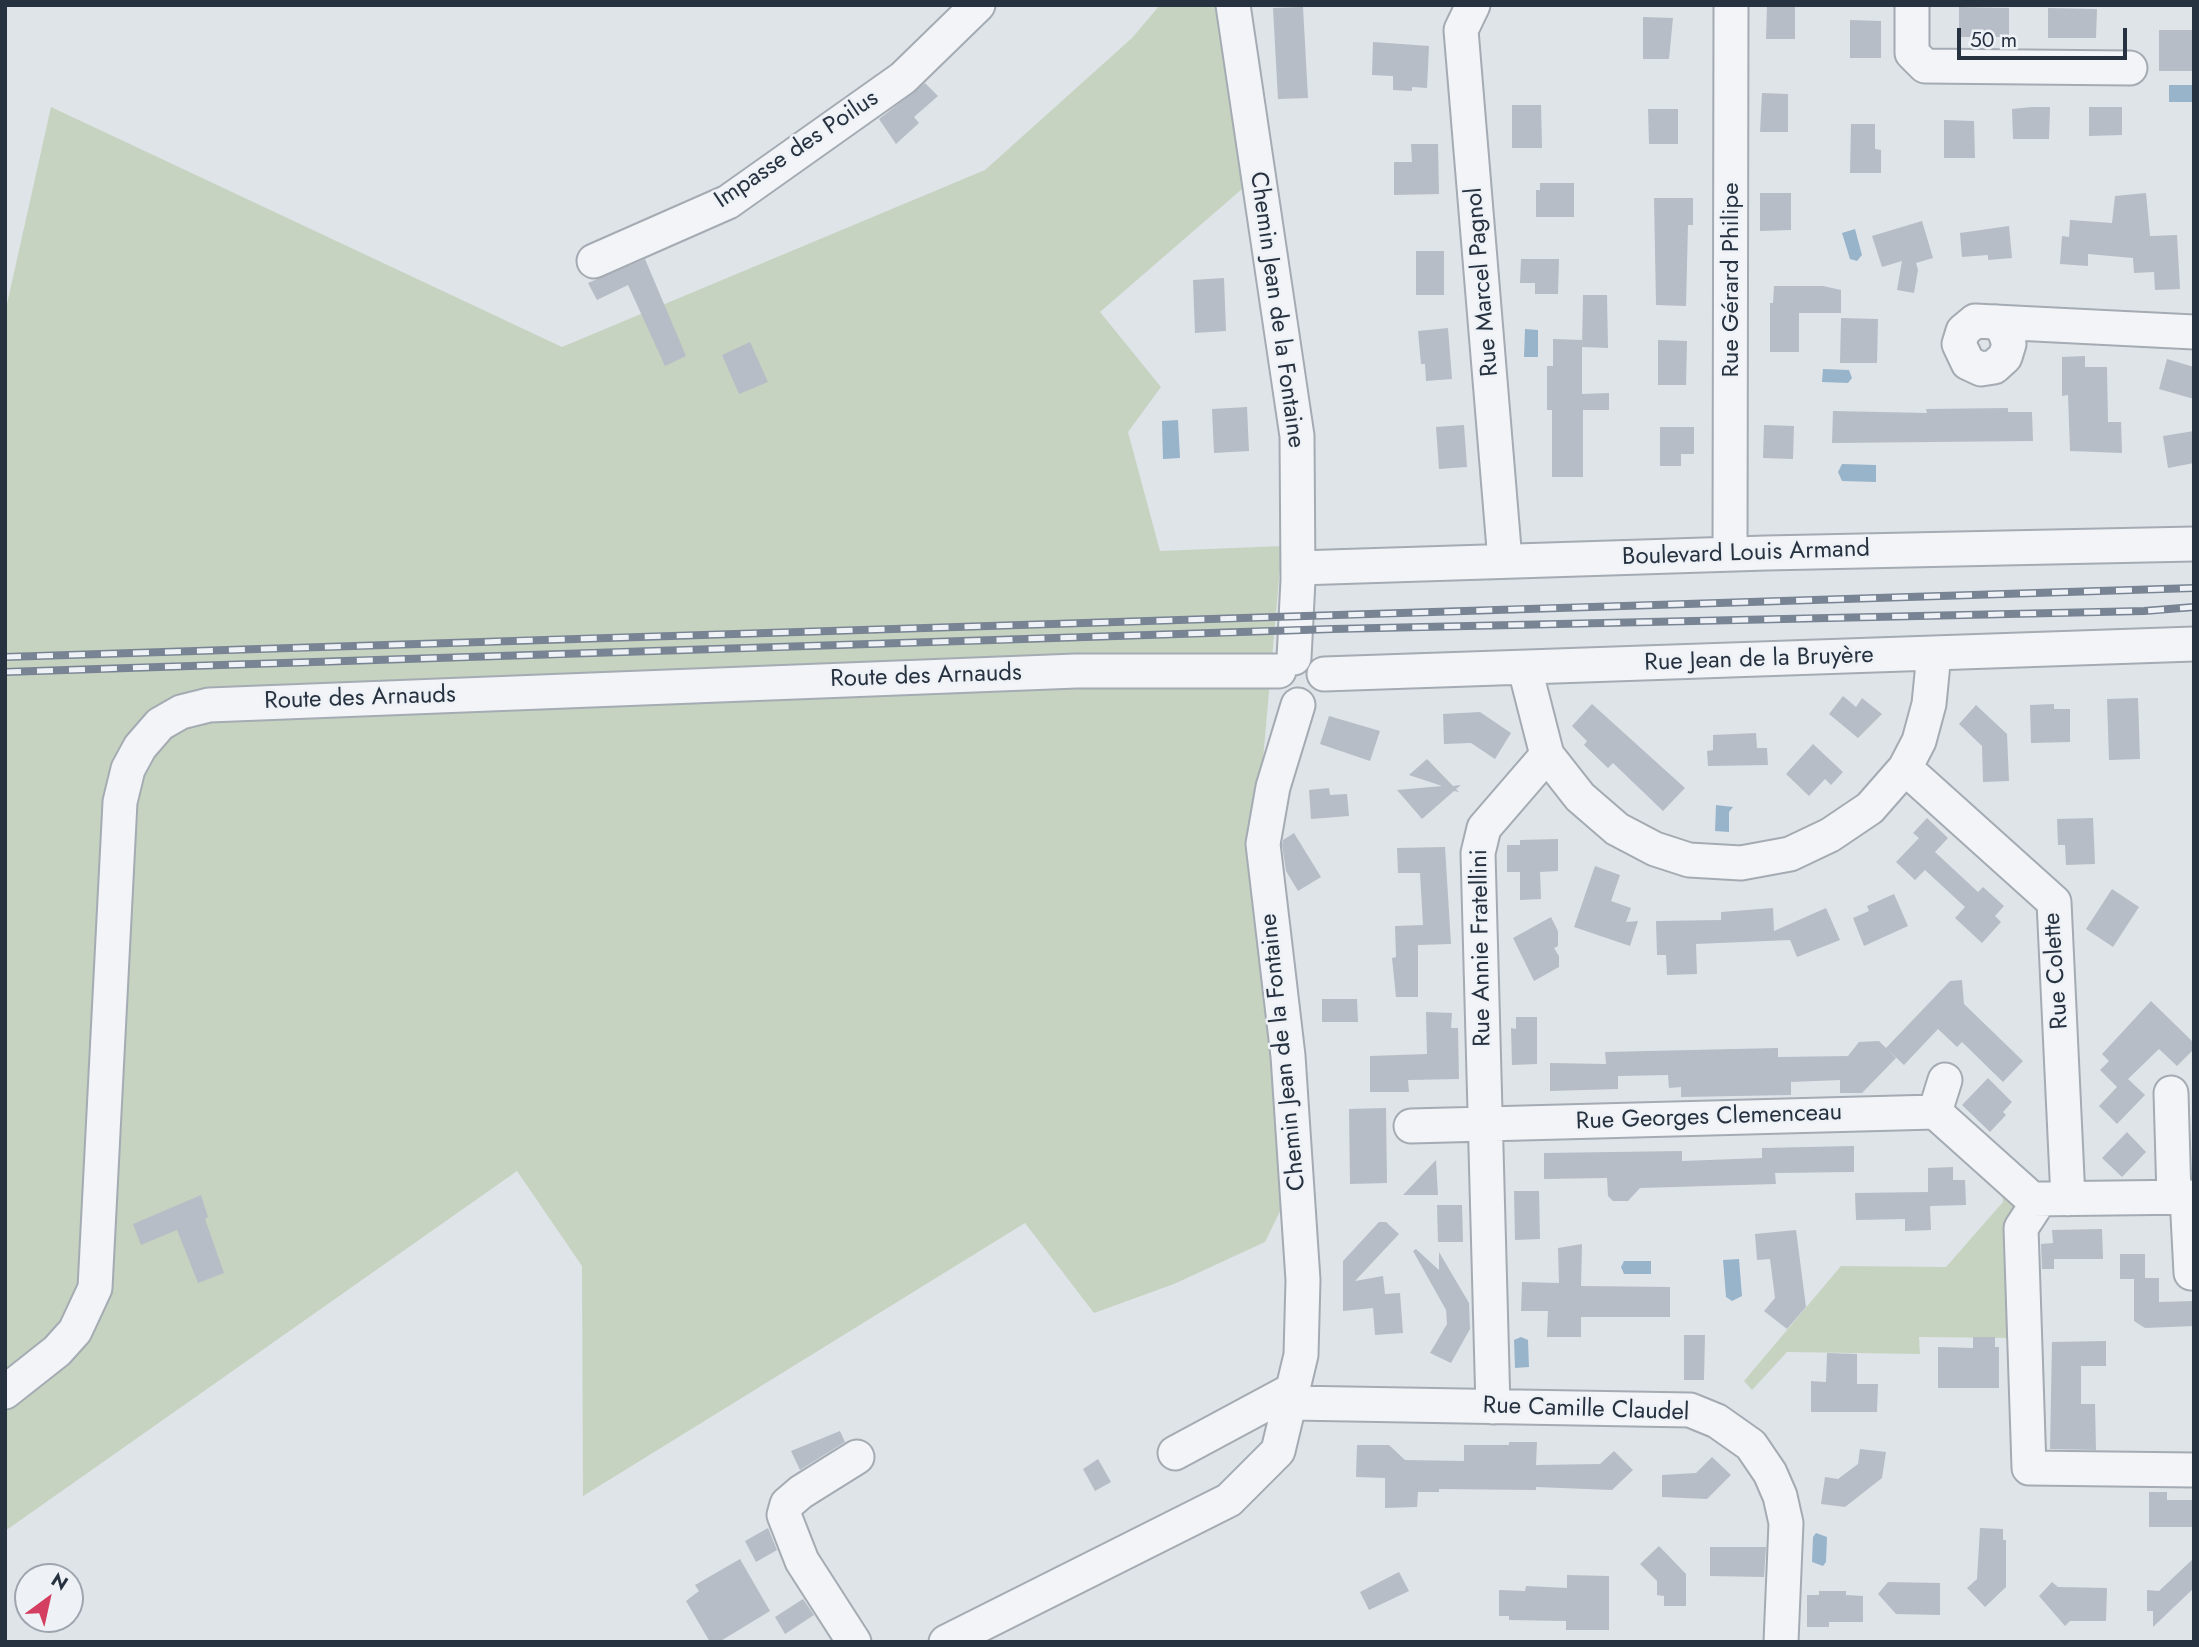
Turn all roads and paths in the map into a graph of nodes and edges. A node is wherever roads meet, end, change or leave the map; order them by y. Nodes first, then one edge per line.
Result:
1 (978, 5) edge
2 (1233, 5) edge
3 (1473, 5) edge
4 (1731, 5) edge
5 (1912, 5) edge
6 (2130, 68) dead end
7 (594, 261) dead end
8 (1996, 322) dead end
9 (2194, 332) edge
10 (2194, 544) edge
11 (1730, 554) junction
12 (1505, 561) junction
13 (1298, 568) junction
14 (2194, 644) edge
15 (1934, 653) junction
16 (1287, 665) junction
17 (1525, 669) junction
18 (1324, 674) junction
19 (1298, 705) junction
20 (1547, 755) junction
21 (1905, 768) junction
22 (1945, 1080) dead end
23 (2171, 1093) dead end
24 (1935, 1112) junction
25 (1484, 1124) junction
26 (1411, 1126) dead end
27 (2185, 1197) edge
28 (2054, 1199) junction
29 (2191, 1273) dead end
30 (5, 1392) edge
31 (1293, 1396) junction
32 (1493, 1406) junction
33 (1175, 1453) dead end
34 (857, 1457) dead end
35 (2194, 1470) edge
36 (854, 1642) edge
37 (946, 1642) edge
38 (1781, 1642) edge

1 - 7 street, Impasse des Poilus
2 - 13 street, Chemin Jean de la Fontaine
3 - 12 street, Rue Marcel Pagnol
4 - 11 street, Rue Gérard Philipe
5 - 6 street
8 - 9 street
10 - 11 street, Boulevard Louis Armand
11 - 12 street, Boulevard Louis Armand
12 - 13 street, Boulevard Louis Armand
13 - 16 street, Chemin Jean de la Fontaine
14 - 15 street, Rue Jean de la Bruyère
15 - 17 street, Rue Jean de la Bruyère
15 - 21 street
16 - 18 street
16 - 19 street
16 - 30 street, Route des Arnauds
17 - 18 street, Rue Jean de la Bruyère
17 - 20 street
18 - 19 street
19 - 31 street, Chemin Jean de la Fontaine
20 - 21 street
20 - 25 street, Rue Annie Fratellini
21 - 28 street, Rue Colette
22 - 24 street
23 - 27 street
24 - 25 street, Rue Georges Clemenceau
24 - 28 street
25 - 26 street, Rue Georges Clemenceau
25 - 32 street
27 - 28 street
27 - 29 street
28 - 35 street
31 - 32 street, Rue Camille Claudel
31 - 33 street
31 - 37 street, Chemin Jean de la Fontaine
32 - 38 street, Rue Camille Claudel
34 - 36 street

